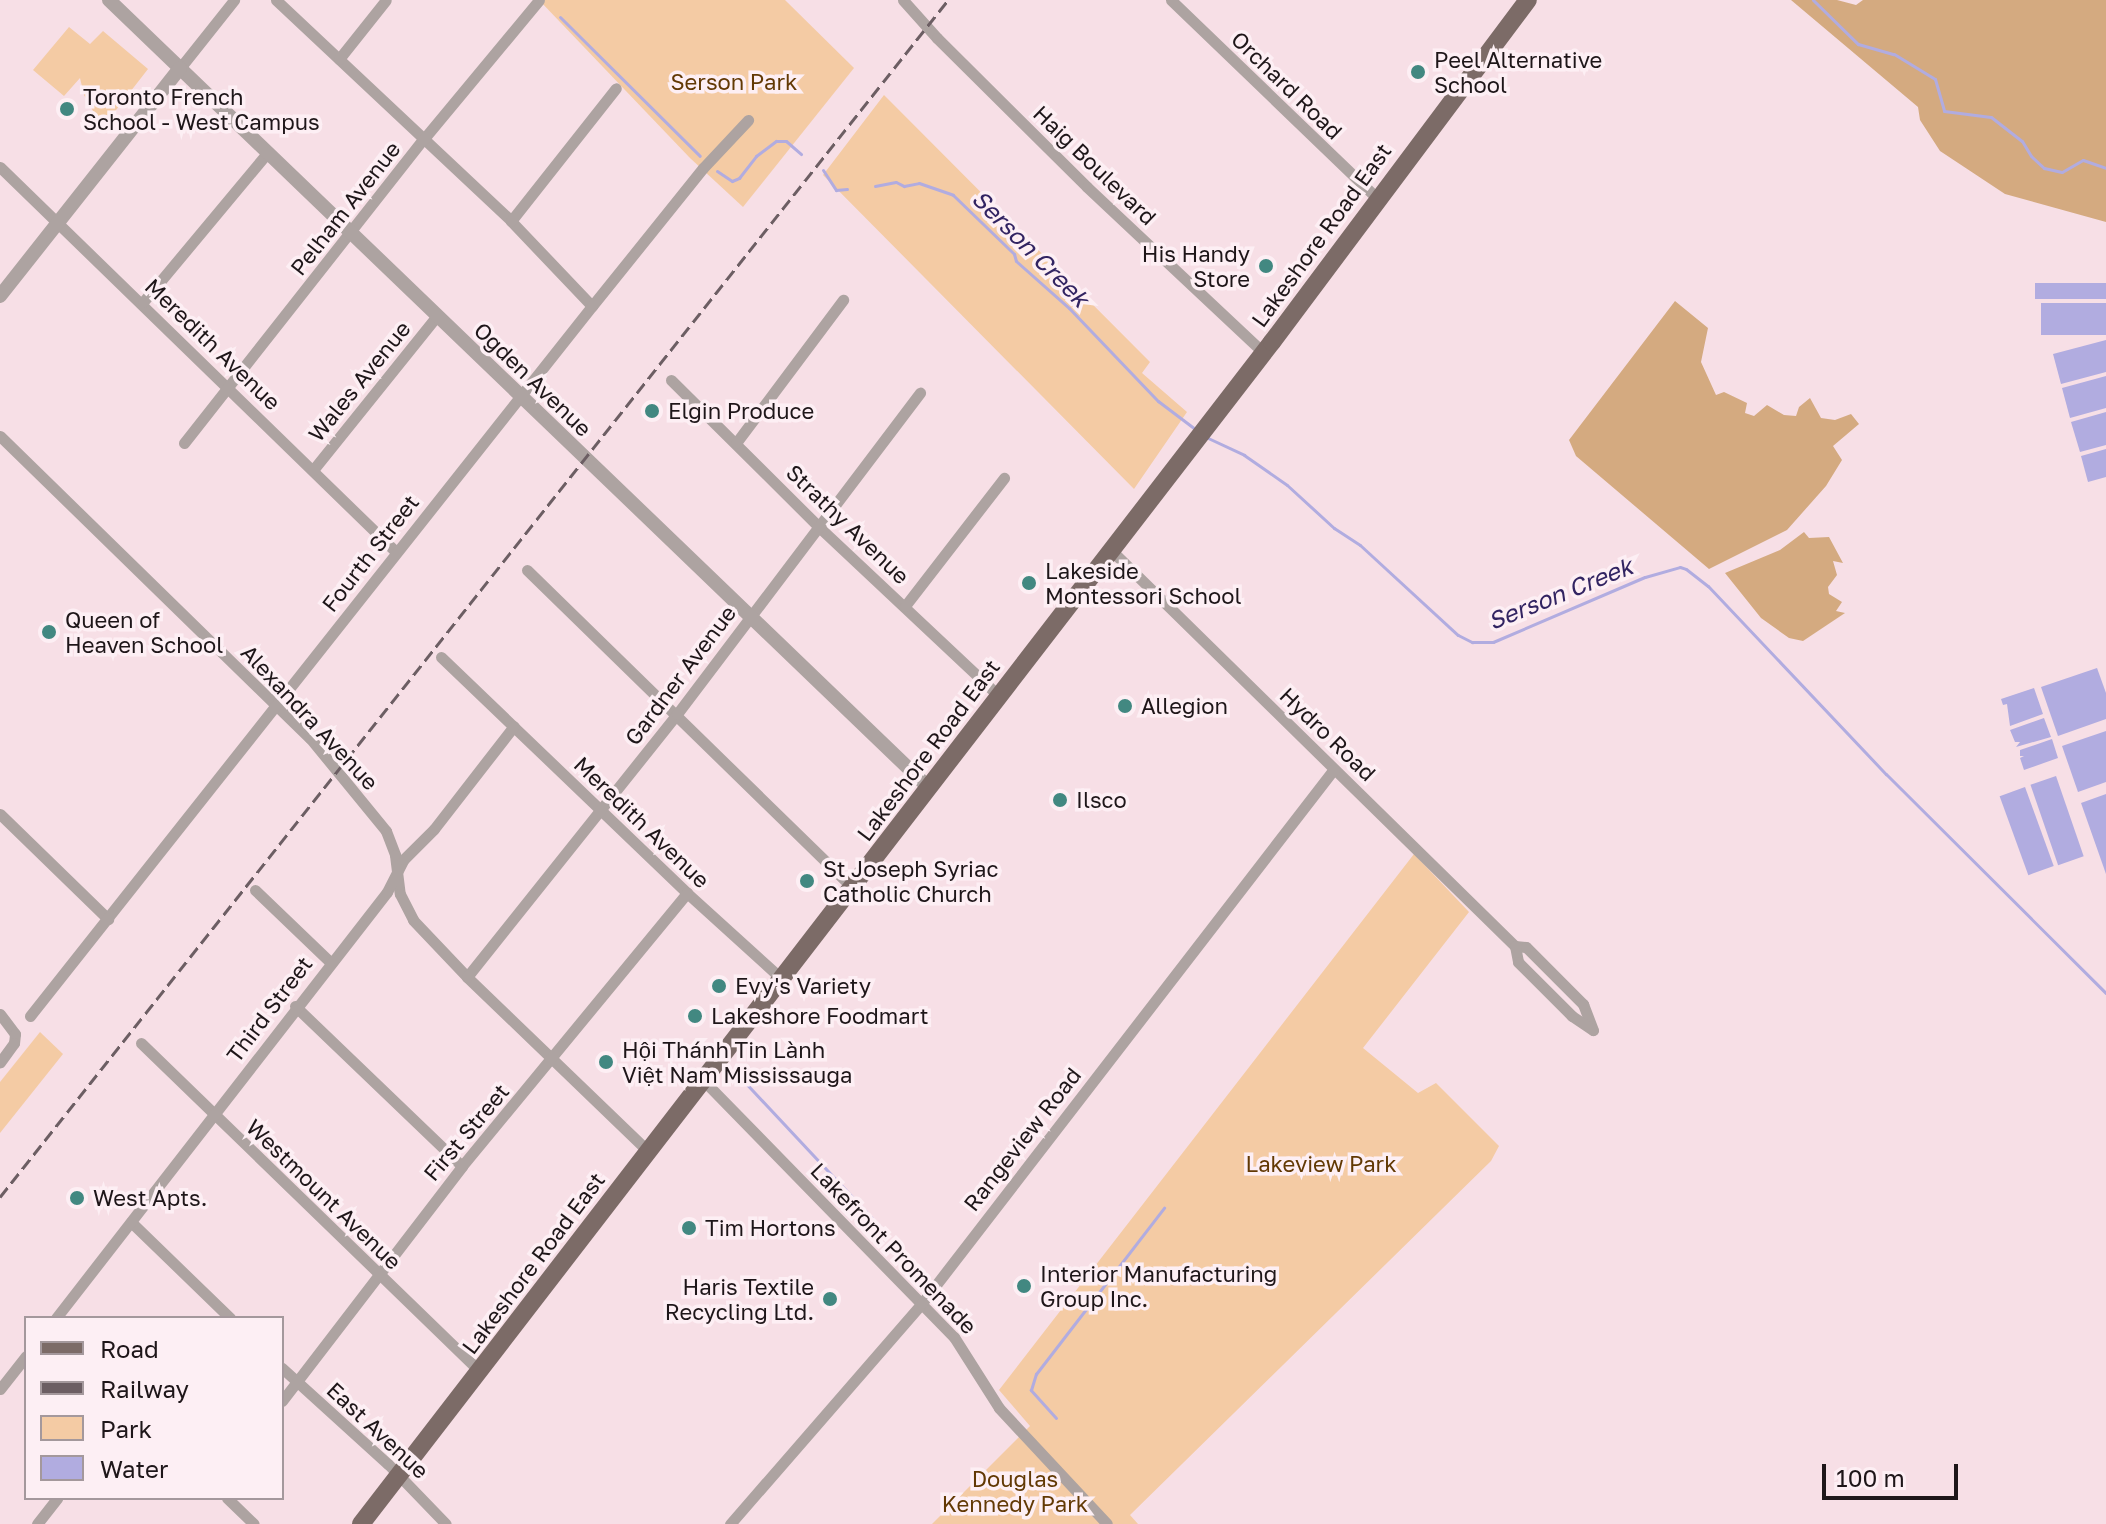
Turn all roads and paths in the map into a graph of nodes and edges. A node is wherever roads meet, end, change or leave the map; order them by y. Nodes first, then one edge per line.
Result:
1 (109, 0) edge
2 (234, 0) edge
3 (276, 0) edge
4 (386, 0) edge
5 (539, 0) edge
6 (903, 0) edge
7 (1171, 0) edge
8 (1528, 0) edge
9 (339, 59) junction
10 (180, 68) junction
11 (616, 88) dead end
12 (748, 120) dead end
13 (422, 141) junction
14 (268, 152) junction
15 (0, 167) edge
16 (1377, 198) junction
17 (511, 221) junction
18 (58, 225) junction
19 (352, 234) junction
20 (0, 296) edge
21 (843, 300) dead end
22 (143, 302) junction
23 (592, 306) junction
24 (436, 317) junction
25 (1264, 353) junction
26 (671, 380) dead end
27 (228, 386) junction
28 (920, 393) dead end
29 (520, 398) junction
30 (0, 436) edge
31 (184, 443) dead end
32 (736, 443) junction
33 (313, 470) junction
34 (1004, 478) dead end
35 (820, 528) junction
36 (1112, 551) junction
37 (396, 552) junction
38 (527, 570) dead end
39 (905, 606) junction
40 (748, 618) junction
41 (441, 657) dead end
42 (999, 696) junction
43 (277, 704) junction
44 (677, 714) junction
45 (514, 726) junction
46 (1334, 769) junction
47 (929, 788) junction
48 (600, 810) junction
49 (0, 814) edge
50 (396, 871) junction
51 (853, 888) junction
52 (255, 890) dead end
53 (687, 893) junction
54 (108, 919) junction
55 (1515, 946) junction
56 (330, 962) junction
57 (467, 977) junction
58 (783, 980) junction
59 (295, 1006) junction
60 (0, 1014) edge
61 (30, 1016) dead end
62 (141, 1043) dead end
63 (553, 1059) junction
64 (0, 1062) edge
65 (704, 1081) junction
66 (215, 1115) junction
67 (649, 1152) junction
68 (462, 1166) junction
69 (131, 1222) junction
70 (378, 1274) junction
71 (922, 1303) junction
72 (58, 1316) edge
73 (228, 1316) edge
74 (24, 1359) edge
75 (284, 1370) edge
76 (480, 1372) junction
77 (297, 1382) junction
78 (0, 1389) edge
79 (284, 1398) edge
80 (400, 1477) junction
81 (55, 1500) edge
82 (229, 1500) edge
83 (37, 1524) edge
84 (254, 1524) edge
85 (361, 1524) edge
86 (446, 1524) edge
87 (730, 1524) edge
88 (1107, 1524) edge

1 - 10 street, Ogden Avenue
2 - 10 street
3 - 9 street
4 - 9 street
5 - 13 street, Pelham Avenue
6 - 25 street, Haig Boulevard
7 - 16 street, Orchard Road
8 - 16 main road, Lakeshore Road East
9 - 13 street
10 - 14 street, Ogden Avenue
10 - 18 street
11 - 17 street
12 - 23 street, Fourth Street
13 - 17 street
13 - 19 street, Pelham Avenue
14 - 19 street, Ogden Avenue
14 - 22 street
15 - 18 street, Meredith Avenue
16 - 25 main road, Lakeshore Road East
17 - 23 street
18 - 20 street
18 - 22 street, Meredith Avenue
19 - 24 street, Ogden Avenue
19 - 27 street, Pelham Avenue
21 - 32 street
22 - 27 street, Meredith Avenue
23 - 29 street, Fourth Street
24 - 29 street, Ogden Avenue
24 - 33 street, Wales Avenue
25 - 36 main road, Lakeshore Road East
26 - 32 street, Strathy Avenue
27 - 31 street, Pelham Avenue
27 - 33 street, Meredith Avenue
28 - 35 street, Gardner Avenue
29 - 37 street, Fourth Street
29 - 40 street, Ogden Avenue
30 - 43 street, Alexandra Avenue
32 - 35 street, Strathy Avenue
33 - 37 street, Meredith Avenue
34 - 39 street
35 - 39 street, Strathy Avenue
35 - 40 street, Gardner Avenue
36 - 42 main road, Lakeshore Road East
36 - 46 street, Hydro Road
37 - 43 street, Fourth Street
38 - 44 street
39 - 42 street, Strathy Avenue
40 - 44 street, Gardner Avenue
40 - 47 street, Ogden Avenue
41 - 45 street, Meredith Avenue
42 - 47 main road, Lakeshore Road East
43 - 50 street, Alexandra Avenue
43 - 54 street, Fourth Street
44 - 48 street, Gardner Avenue
44 - 51 street
45 - 48 street, Meredith Avenue
45 - 50 street, Third Street
46 - 55 street, Hydro Road
46 - 71 street, Rangeview Road
47 - 51 main road, Lakeshore Road East
48 - 53 street, Meredith Avenue
48 - 57 street, Gardner Avenue
49 - 54 street
50 - 56 street, Third Street
50 - 57 street, Alexandra Avenue
51 - 58 main road, Lakeshore Road East
52 - 56 street
53 - 58 street, Meredith Avenue
53 - 63 street, First Street
54 - 61 street, Fourth Street
55 - 55 street
56 - 59 street, Third Street
57 - 63 street, Alexandra Avenue
58 - 65 main road, Lakeshore Road East
59 - 66 street, Third Street
59 - 68 street
60 - 64 street
62 - 66 street, Westmount Avenue
63 - 67 street, Alexandra Avenue
63 - 68 street, First Street
65 - 67 main road, Lakeshore Road East
65 - 71 street, Lakefront Promenade
66 - 69 street, Third Street
66 - 70 street, Westmount Avenue
67 - 76 main road, Lakeshore Road East
68 - 70 street, First Street
69 - 72 street, Third Street
69 - 73 street
70 - 76 street, Westmount Avenue
70 - 77 street, First Street
71 - 87 street, Rangeview Road
71 - 88 street, Lakefront Promenade
74 - 78 street
75 - 77 street, East Avenue
76 - 80 main road, Lakeshore Road East
77 - 79 street, First Street
77 - 80 street, East Avenue
80 - 85 main road, Lakeshore Road East
80 - 86 street, East Avenue
81 - 83 street
82 - 84 street

